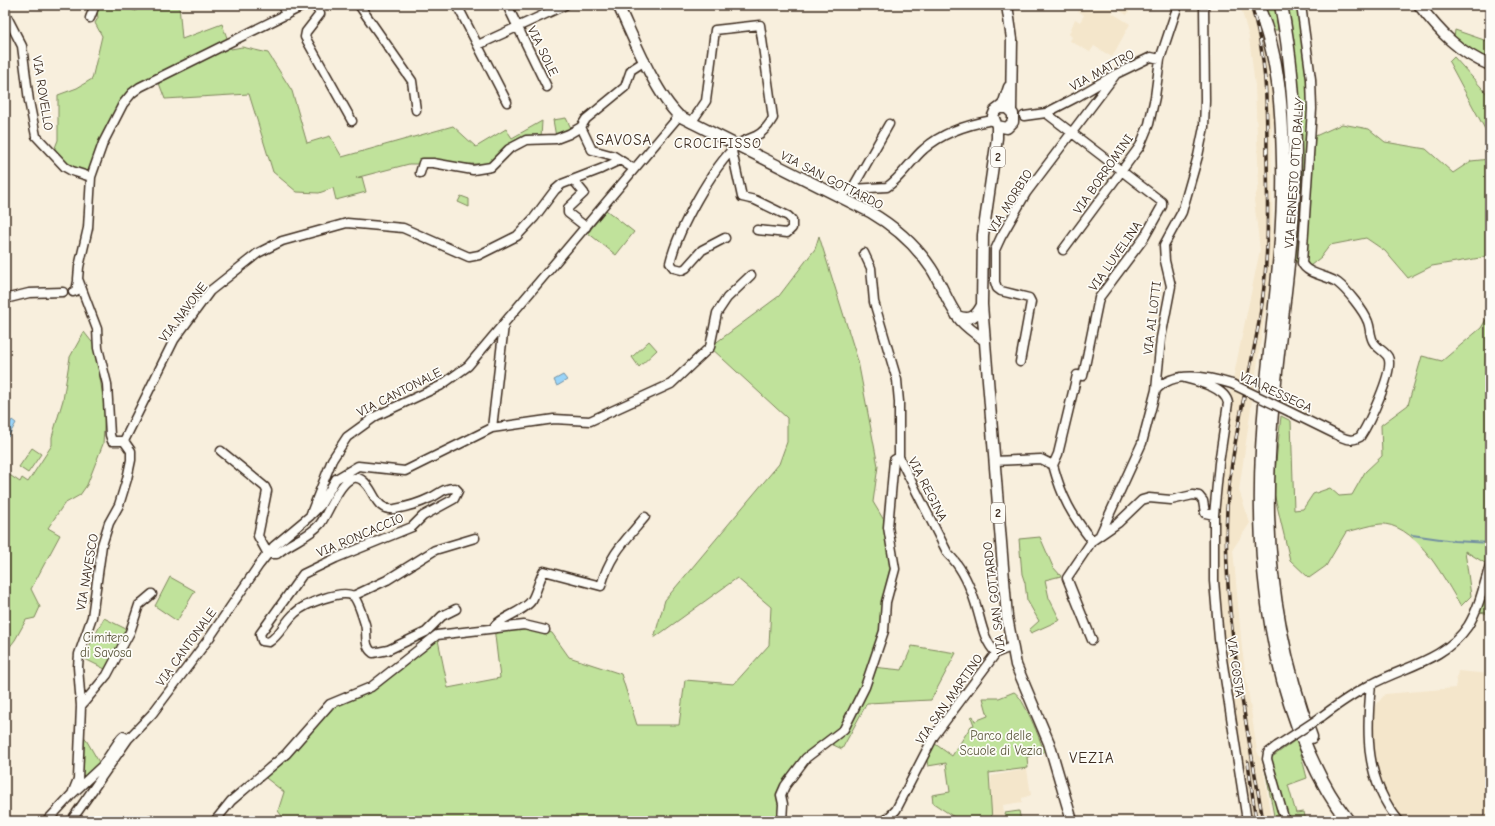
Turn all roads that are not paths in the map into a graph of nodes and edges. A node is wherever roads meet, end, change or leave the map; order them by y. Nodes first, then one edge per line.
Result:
1 (95, 5) edge
2 (282, 5) edge
3 (305, 5) edge
4 (315, 5) edge
5 (359, 5) edge
6 (457, 5) edge
7 (507, 5) edge
8 (618, 5) edge
9 (999, 5) edge
10 (1007, 5) edge
11 (1178, 5) edge
12 (1204, 5) edge
13 (1257, 5) edge
14 (1281, 5) edge
15 (1300, 5) edge
16 (1419, 5) edge
17 (559, 6) edge
18 (5, 12) edge
19 (286, 15) junction
20 (90, 18) dead end
21 (518, 26) junction
22 (478, 45) junction
23 (1012, 50) junction
24 (1160, 59) junction
25 (645, 61) junction
26 (1490, 65) edge
27 (1116, 74) junction
28 (1012, 76) junction
29 (547, 87) dead end
30 (507, 102) dead end
31 (416, 110) dead end
32 (1046, 112) junction
33 (679, 116) junction
34 (1006, 120) junction
35 (352, 121) dead end
36 (691, 123) junction
37 (889, 124) dead end
38 (581, 127) junction
39 (1072, 133) junction
40 (734, 148) junction
41 (620, 160) junction
42 (634, 169) junction
43 (1122, 171) junction
44 (420, 173) dead end
45 (91, 177) junction
46 (575, 182) dead end
47 (852, 189) junction
48 (838, 196) junction
49 (586, 227) junction
50 (757, 230) dead end
51 (725, 238) dead end
52 (1063, 250) dead end
53 (864, 253) dead end
54 (751, 275) dead end
55 (78, 278) junction
56 (63, 292) dead end
57 (74, 292) dead end
58 (5, 299) edge
59 (982, 305) junction
60 (957, 316) junction
61 (504, 324) junction
62 (983, 339) junction
63 (1020, 362) dead end
64 (1181, 377) junction
65 (1156, 390) junction
66 (492, 428) junction
67 (1356, 439) joint
68 (124, 442) junction
69 (221, 451) dead end
70 (899, 457) junction
71 (994, 461) junction
72 (1053, 465) junction
73 (310, 516) junction
74 (1214, 516) junction
75 (645, 517) dead end
76 (1100, 534) junction
77 (475, 538) dead end
78 (1092, 541) junction
79 (268, 554) junction
80 (1490, 565) edge
81 (152, 594) dead end
82 (353, 596) junction
83 (456, 609) dead end
84 (494, 627) junction
85 (545, 630) dead end
86 (1092, 640) dead end
87 (1011, 647) junction
88 (996, 653) junction
89 (1371, 684) junction
90 (81, 706) junction
91 (128, 739) junction
92 (72, 794) junction
93 (47, 821) edge
94 (71, 821) edge
95 (215, 821) edge
96 (782, 821) edge
97 (885, 821) edge
98 (1072, 821) edge
99 (1247, 821) edge
100 (1285, 821) edge
101 (1348, 821) edge
102 (1358, 821) edge
103 (1399, 821) edge

1 - 20 street
2 - 19 street
3 - 19 street
4 - 35 street
5 - 31 street
6 - 22 street
7 - 21 street, VIA SOLE
8 - 25 main road, VIA SAN GOTTARDO
9 - 23 main road, VIA SAN GOTTARDO / 2
10 - 23 main road, VIA SAN GOTTARDO / 2
11 - 24 street
12 - 65 street, VIA AI LOTTI
13 - 101 highway
14 - 102 highway
15 - 67 street, VIA ERNESTO OTTO BALLY
16 - 26 main road
17 - 21 street, VIA SOLE
18 - 45 street, VIA ROVELLO
19 - 45 street
21 - 22 street, VIA SOLE
21 - 29 street, VIA SOLE
22 - 30 street
23 - 28 main road, VIA SAN GOTTARDO / 2
24 - 27 street, VIA MATTRO
24 - 43 street, VIA BORROMINI
25 - 33 main road, VIA SAN GOTTARDO
25 - 38 street
27 - 32 street, VIA MATTRO
27 - 39 street, VIA MORBIO
28 - 34 main road, VIA SAN GOTTARDO / 2
28 - 34 main road, VIA SAN GOTTARDO / 2
32 - 34 street, VIA MATTRO
32 - 39 street, VIA LUVELINA
33 - 36 main road, VIA SAN GOTTARDO
33 - 42 street, VIA CANTONALE
34 - 47 street, VIA MATTRO
34 - 59 main road, VIA SAN GOTTARDO / 2
36 - 40 main road, VIA SAN GOTTARDO
36 - 40 street
37 - 47 street
38 - 41 street
38 - 44 street
39 - 43 street, VIA LUVELINA
39 - 63 street, VIA MORBIO
40 - 48 main road, VIA SAN GOTTARDO
40 - 50 street
40 - 51 street
41 - 42 street
41 - 68 street, VIA NAVONE
42 - 49 street, VIA CANTONALE
43 - 52 street, VIA BORROMINI
43 - 72 street, VIA LUVELINA
45 - 55 street
46 - 49 street
47 - 48 street
48 - 60 main road, VIA SAN GOTTARDO
49 - 61 street, VIA CANTONALE
53 - 70 street, VIA REGINA
54 - 66 street
55 - 57 street
55 - 68 street
56 - 58 street
59 - 60 main road
59 - 62 main road, VIA SAN GOTTARDO / 2
60 - 62 main road, VIA SAN GOTTARDO
61 - 66 street
61 - 73 street, VIA CANTONALE
62 - 71 main road, VIA SAN GOTTARDO / 2
64 - 65 street, VIA RESSEGA
64 - 67 street, VIA RESSEGA, bridge
64 - 74 street, VIA RESSEGA
65 - 76 street, VIA AI LOTTI
66 - 73 street
68 - 90 street, VIA NAVESCO
69 - 79 street
70 - 88 street, VIA REGINA
70 - 96 street
71 - 72 street
71 - 87 main road, VIA SAN GOTTARDO / 2
72 - 78 street
73 - 79 street, VIA CANTONALE
74 - 76 street
74 - 99 street, VIA COSTA
75 - 84 street
76 - 78 street
77 - 82 street, VIA RONCACCIO
78 - 86 street
79 - 82 street, VIA RONCACCIO
79 - 91 street, VIA CANTONALE
80 - 89 street
81 - 90 street
82 - 83 street
84 - 85 street
84 - 95 street
87 - 88 street
87 - 98 main road, VIA SAN GOTTARDO / 2
88 - 97 street, VIA SAN MARTINO
89 - 100 street, bridge
89 - 103 street
90 - 92 street, VIA NAVESCO
91 - 92 street
91 - 94 street, VIA CANTONALE
92 - 93 street

